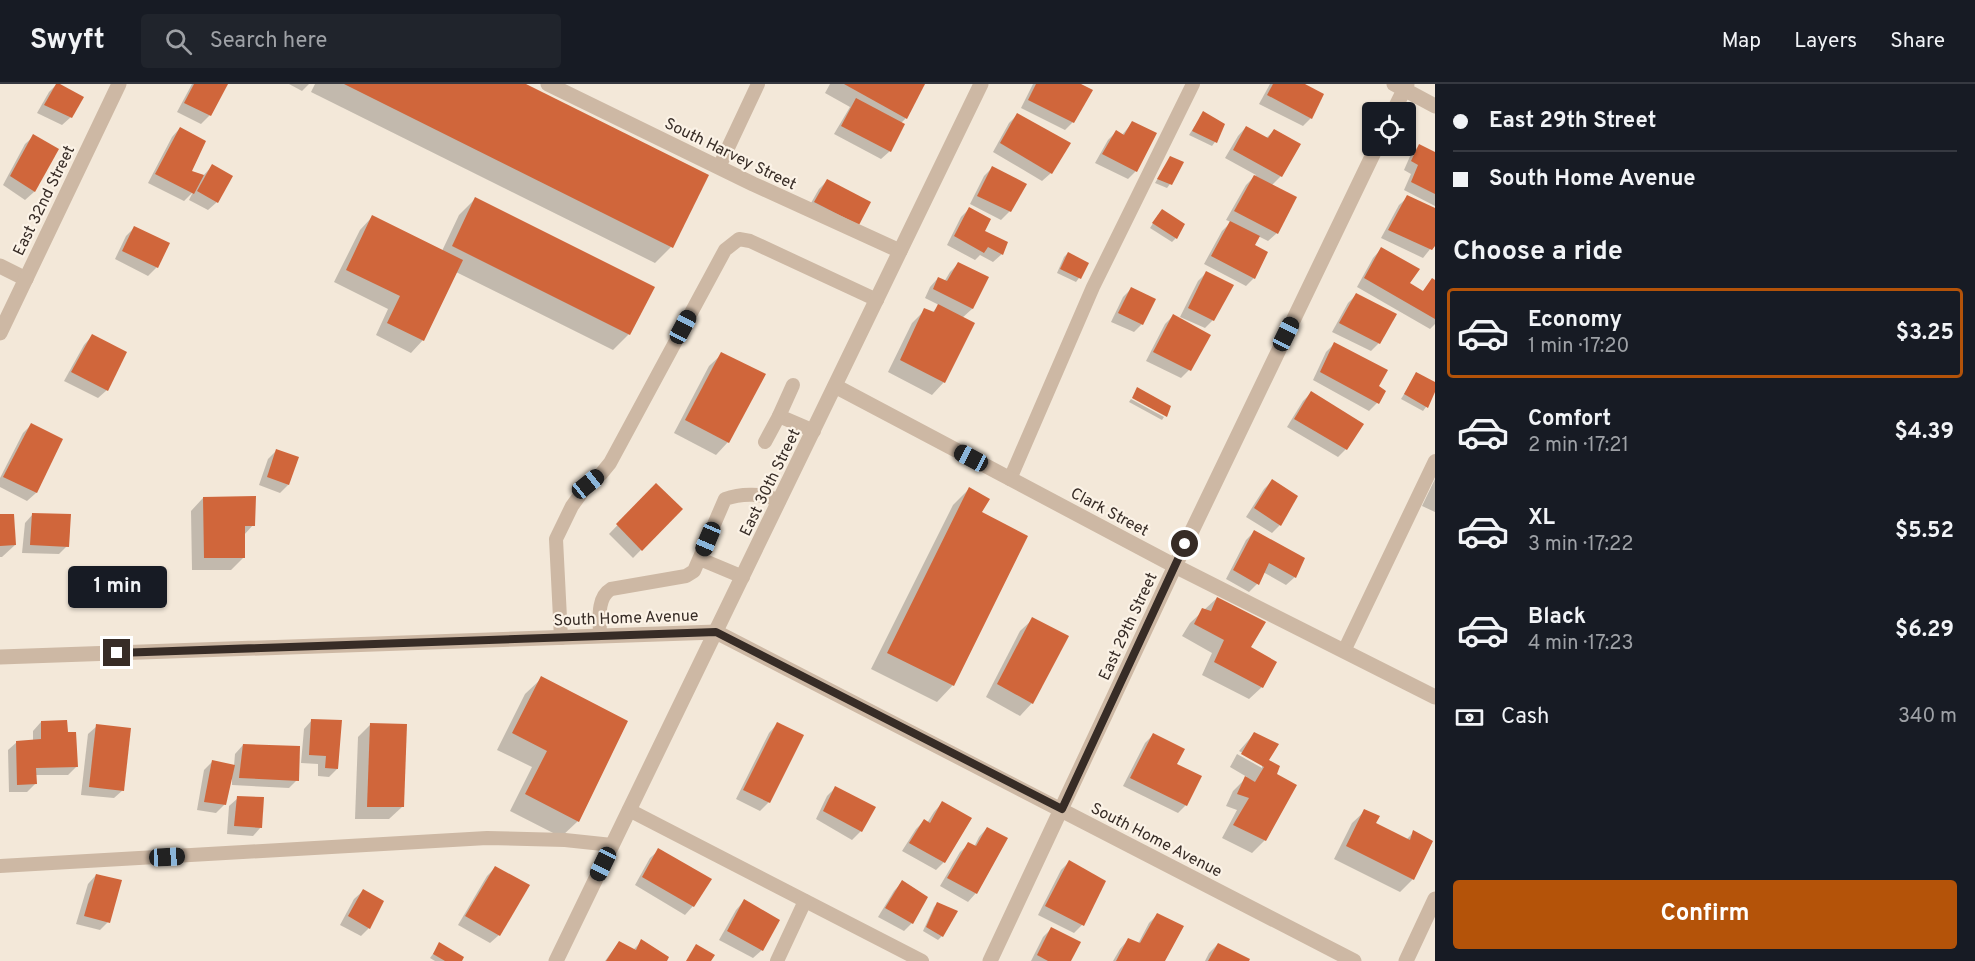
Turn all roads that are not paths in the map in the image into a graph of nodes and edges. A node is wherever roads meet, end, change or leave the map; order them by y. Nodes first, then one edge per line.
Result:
1 (119, 84) edge
2 (548, 84) edge
3 (758, 84) edge
4 (981, 84) edge
5 (1193, 84) edge
6 (1402, 86) edge
7 (1396, 102) edge
8 (1435, 106) edge
9 (1372, 156) edge
10 (719, 167) junction
11 (900, 251) junction
12 (0, 266) edge
13 (26, 279) junction
14 (877, 300) junction
15 (0, 333) edge
16 (793, 385) dead end
17 (835, 386) junction
18 (779, 416) junction
19 (814, 431) junction
20 (765, 442) dead end
21 (1435, 461) edge
22 (1010, 478) junction
23 (780, 501) junction
24 (700, 559) junction
25 (1175, 566) junction
26 (743, 577) junction
27 (716, 632) junction
28 (600, 636) junction
29 (561, 638) junction
30 (1344, 651) junction
31 (0, 657) edge
32 (1435, 697) edge
33 (1062, 809) junction
34 (629, 810) junction
35 (612, 845) junction
36 (0, 866) edge
37 (1435, 899) edge
38 (806, 901) junction
39 (556, 961) edge
40 (777, 961) edge
41 (922, 961) edge
42 (990, 961) edge
43 (1354, 961) edge
44 (1406, 961) edge

1 - 13 street, East 32nd Street
2 - 10 street, South Harvey Street
3 - 10 lane
4 - 11 street, East 30th Street
5 - 22 lane
6 - 7 street
6 - 8 street
9 - 25 street, East 29th Street
10 - 11 street, South Harvey Street
11 - 14 street, East 30th Street
12 - 13 street
13 - 15 street, East 32nd Street
14 - 17 street, East 30th Street
14 - 29 lane
16 - 18 lane
17 - 19 street, East 30th Street
17 - 22 street, Clark Street
18 - 19 lane
18 - 20 lane
19 - 23 street, East 30th Street
21 - 30 lane
22 - 25 street, Clark Street
23 - 24 lane
23 - 26 street, East 30th Street
24 - 26 lane
24 - 28 lane
25 - 30 street, Clark Street
25 - 33 street, East 29th Street
26 - 27 street, East 30th Street
27 - 28 street, South Home Avenue
27 - 33 street, South Home Avenue
27 - 34 street, East 30th Street
28 - 29 street, South Home Avenue
29 - 31 street, South Home Avenue
30 - 32 street, Clark Street
33 - 42 street, East 29th Street
33 - 43 street, South Home Avenue
34 - 35 street, East 30th Street
34 - 38 lane
35 - 36 lane
35 - 39 street, East 30th Street
37 - 44 street
38 - 40 lane
38 - 41 lane

